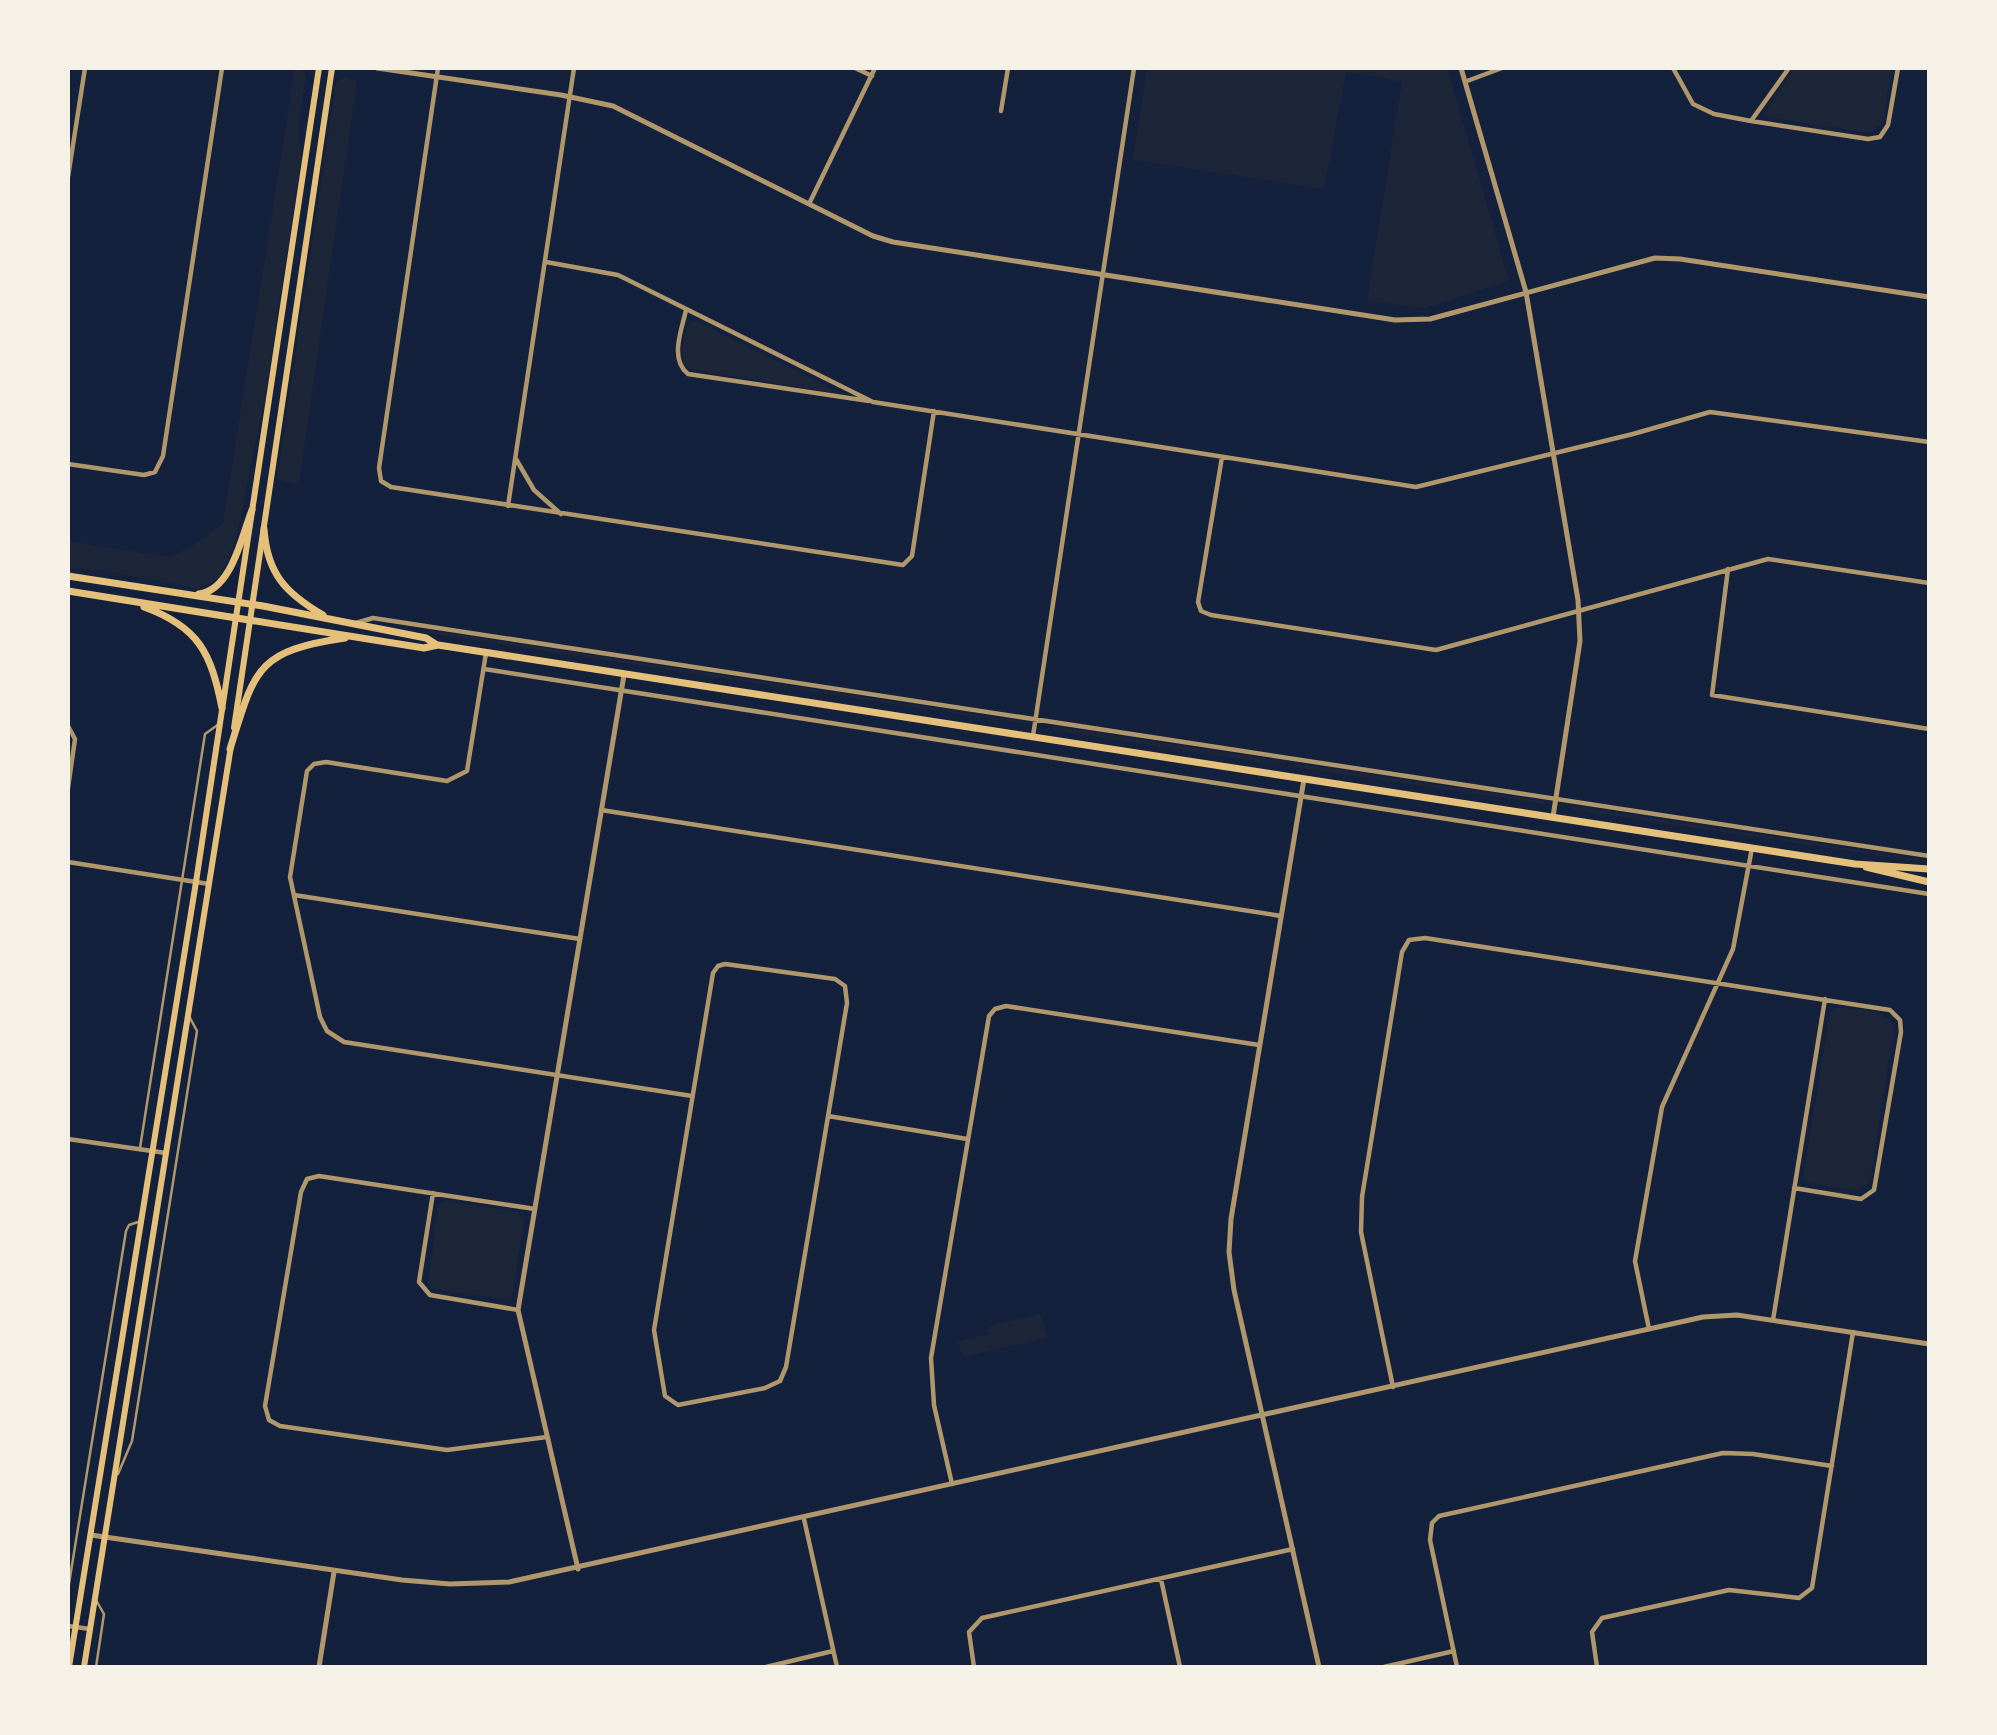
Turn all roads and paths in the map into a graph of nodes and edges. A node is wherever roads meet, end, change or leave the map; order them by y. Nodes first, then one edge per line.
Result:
1 (85, 68) edge
2 (222, 68) edge
3 (319, 68) edge
4 (332, 68) edge
5 (377, 68) edge
6 (438, 68) edge
7 (574, 68) edge
8 (855, 68) edge
9 (874, 68) edge
10 (1008, 68) edge
11 (1134, 68) edge
12 (1461, 68) edge
13 (1502, 68) edge
14 (1673, 68) edge
15 (1788, 68) edge
16 (1898, 68) edge
17 (437, 76) junction
18 (872, 76) junction
19 (1467, 81) junction
20 (570, 96) junction
21 (1001, 111) dead end
22 (1751, 121) junction
23 (70, 157) edge
24 (68, 177) edge
25 (810, 204) junction
26 (546, 262) junction
27 (1104, 275) junction
28 (1526, 292) junction
29 (1929, 298) edge
30 (686, 310) junction
31 (873, 402) junction
32 (934, 411) junction
33 (1080, 434) junction
34 (1929, 442) edge
35 (1553, 454) junction
36 (1222, 457) junction
37 (516, 458) junction
38 (68, 464) edge
39 (508, 506) junction
40 (252, 510) junction
41 (562, 514) junction
42 (264, 528) junction
43 (1728, 569) junction
44 (68, 576) edge
45 (1929, 583) edge
46 (68, 592) edge
47 (189, 595) junction
48 (127, 601) junction
49 (239, 603) junction
50 (254, 605) junction
51 (1578, 610) junction
52 (236, 617) junction
53 (330, 619) junction
54 (251, 620) junction
55 (355, 623) junction
56 (355, 636) junction
57 (438, 645) junction
58 (486, 653) junction
59 (484, 669) junction
60 (624, 675) junction
61 (621, 692) junction
62 (222, 708) junction
63 (1036, 720) junction
64 (219, 724) junction
65 (69, 727) edge
66 (1929, 729) edge
67 (1033, 737) junction
68 (230, 749) junction
69 (1304, 779) junction
70 (68, 788) edge
71 (1301, 798) junction
72 (1555, 799) junction
73 (601, 810) junction
74 (1553, 817) junction
75 (1753, 847) junction
76 (1929, 856) edge
77 (68, 862) edge
78 (1855, 864) junction
79 (1750, 867) junction
80 (1929, 869) edge
81 (181, 880) junction
82 (196, 882) junction
83 (1929, 882) edge
84 (209, 884) junction
85 (1929, 894) edge
86 (293, 895) junction
87 (1281, 916) junction
88 (580, 939) junction
89 (1719, 982) junction
90 (1825, 999) junction
91 (187, 1014) junction
92 (1259, 1045) junction
93 (557, 1075) junction
94 (692, 1096) junction
95 (828, 1116) junction
96 (68, 1139) edge
97 (967, 1139) junction
98 (140, 1150) junction
99 (153, 1152) junction
100 (167, 1153) junction
101 (1794, 1188) junction
102 (433, 1193) junction
103 (535, 1209) junction
104 (142, 1221) junction
105 (518, 1310) junction
106 (1773, 1320) junction
107 (1649, 1330) junction
108 (1853, 1332) junction
109 (1929, 1343) edge
110 (1393, 1388) junction
111 (1264, 1416) junction
112 (547, 1437) junction
113 (1832, 1466) junction
114 (113, 1483) junction
115 (952, 1485) junction
116 (804, 1519) junction
117 (91, 1535) junction
118 (105, 1537) junction
119 (1294, 1549) junction
120 (578, 1569) junction
121 (334, 1572) junction
122 (1161, 1579) junction
123 (68, 1590) edge
124 (95, 1599) junction
125 (72, 1626) edge
126 (90, 1629) junction
127 (833, 1651) junction
128 (1454, 1651) junction
129 (69, 1667) edge
130 (84, 1667) edge
131 (96, 1667) edge
132 (319, 1667) edge
133 (766, 1667) edge
134 (837, 1667) edge
135 (974, 1667) edge
136 (1180, 1667) edge
137 (1319, 1667) edge
138 (1384, 1667) edge
139 (1457, 1667) edge
140 (1597, 1667) edge

1 - 23 street
2 - 38 street
3 - 40 main road
4 - 42 main road
5 - 17 street
6 - 17 street
7 - 20 street
8 - 18 street
9 - 18 street
10 - 21 street
11 - 27 street
12 - 19 street
13 - 19 street
14 - 22 street
15 - 22 street
16 - 22 street
17 - 20 street
17 - 39 street
18 - 25 street
19 - 28 street
20 - 25 street
20 - 26 street
23 - 24 street
25 - 27 street
26 - 30 street
26 - 37 street
27 - 28 street
27 - 33 street
28 - 29 street
28 - 35 street
30 - 31 street
30 - 31 street
31 - 32 street
32 - 33 street
32 - 41 street
33 - 36 street
33 - 63 street
34 - 35 street
35 - 36 street
35 - 51 street
36 - 51 street
37 - 39 street
37 - 41 street
39 - 41 street
40 - 47 main road
40 - 49 main road
42 - 50 main road
42 - 53 main road
43 - 45 street
43 - 51 street
43 - 66 street
44 - 47 main road
46 - 48 main road
47 - 49 main road
48 - 52 main road
48 - 62 main road
49 - 50 main road
49 - 52 main road
50 - 53 main road
50 - 54 main road
51 - 72 street
52 - 54 main road
52 - 62 main road
53 - 55 main road
54 - 56 main road
54 - 68 main road
55 - 57 main road
55 - 63 street
56 - 57 main road
56 - 68 main road
57 - 58 main road
58 - 59 street
58 - 60 main road
59 - 61 street
59 - 86 street
60 - 61 street
60 - 67 main road
61 - 71 street
61 - 73 street
62 - 64 main road
63 - 67 street
63 - 72 street
64 - 81 lane
64 - 82 main road
65 - 70 street
67 - 69 main road
68 - 84 main road
69 - 71 street
69 - 74 main road
71 - 79 street
71 - 87 street
72 - 74 street
72 - 76 street
73 - 87 street
73 - 88 street
74 - 75 main road
75 - 78 main road
75 - 79 street
77 - 81 street
78 - 80 main road
78 - 83 main road
79 - 85 street
79 - 89 street
81 - 82 street
81 - 98 lane
82 - 84 street
82 - 99 main road
84 - 91 main road
86 - 88 street
86 - 93 street
87 - 92 street
88 - 93 street
89 - 90 street
89 - 107 street
89 - 110 street
90 - 101 street
90 - 101 street
91 - 100 main road
91 - 114 lane
92 - 97 street
92 - 111 street
93 - 94 street
93 - 103 street
94 - 95 street
94 - 95 street
95 - 97 street
96 - 98 street
97 - 115 street
98 - 99 street
99 - 100 street
99 - 104 main road
100 - 114 main road
101 - 106 street
102 - 103 street
102 - 105 street
102 - 112 street
103 - 105 street
104 - 117 main road
104 - 123 lane
105 - 112 street
106 - 107 street
106 - 108 street
107 - 110 street
108 - 109 street
108 - 113 street
110 - 111 street
111 - 115 street
111 - 119 street
112 - 120 street
113 - 128 street
113 - 140 street
114 - 118 main road
115 - 116 street
116 - 120 street
116 - 127 street
117 - 118 street
117 - 125 main road
118 - 121 street
118 - 124 main road
119 - 122 street
119 - 137 street
120 - 121 street
121 - 132 street
122 - 135 street
122 - 136 street
124 - 126 main road
124 - 131 lane
125 - 126 street
125 - 129 main road
126 - 130 main road
127 - 133 street
127 - 134 street
128 - 138 street
128 - 139 street

